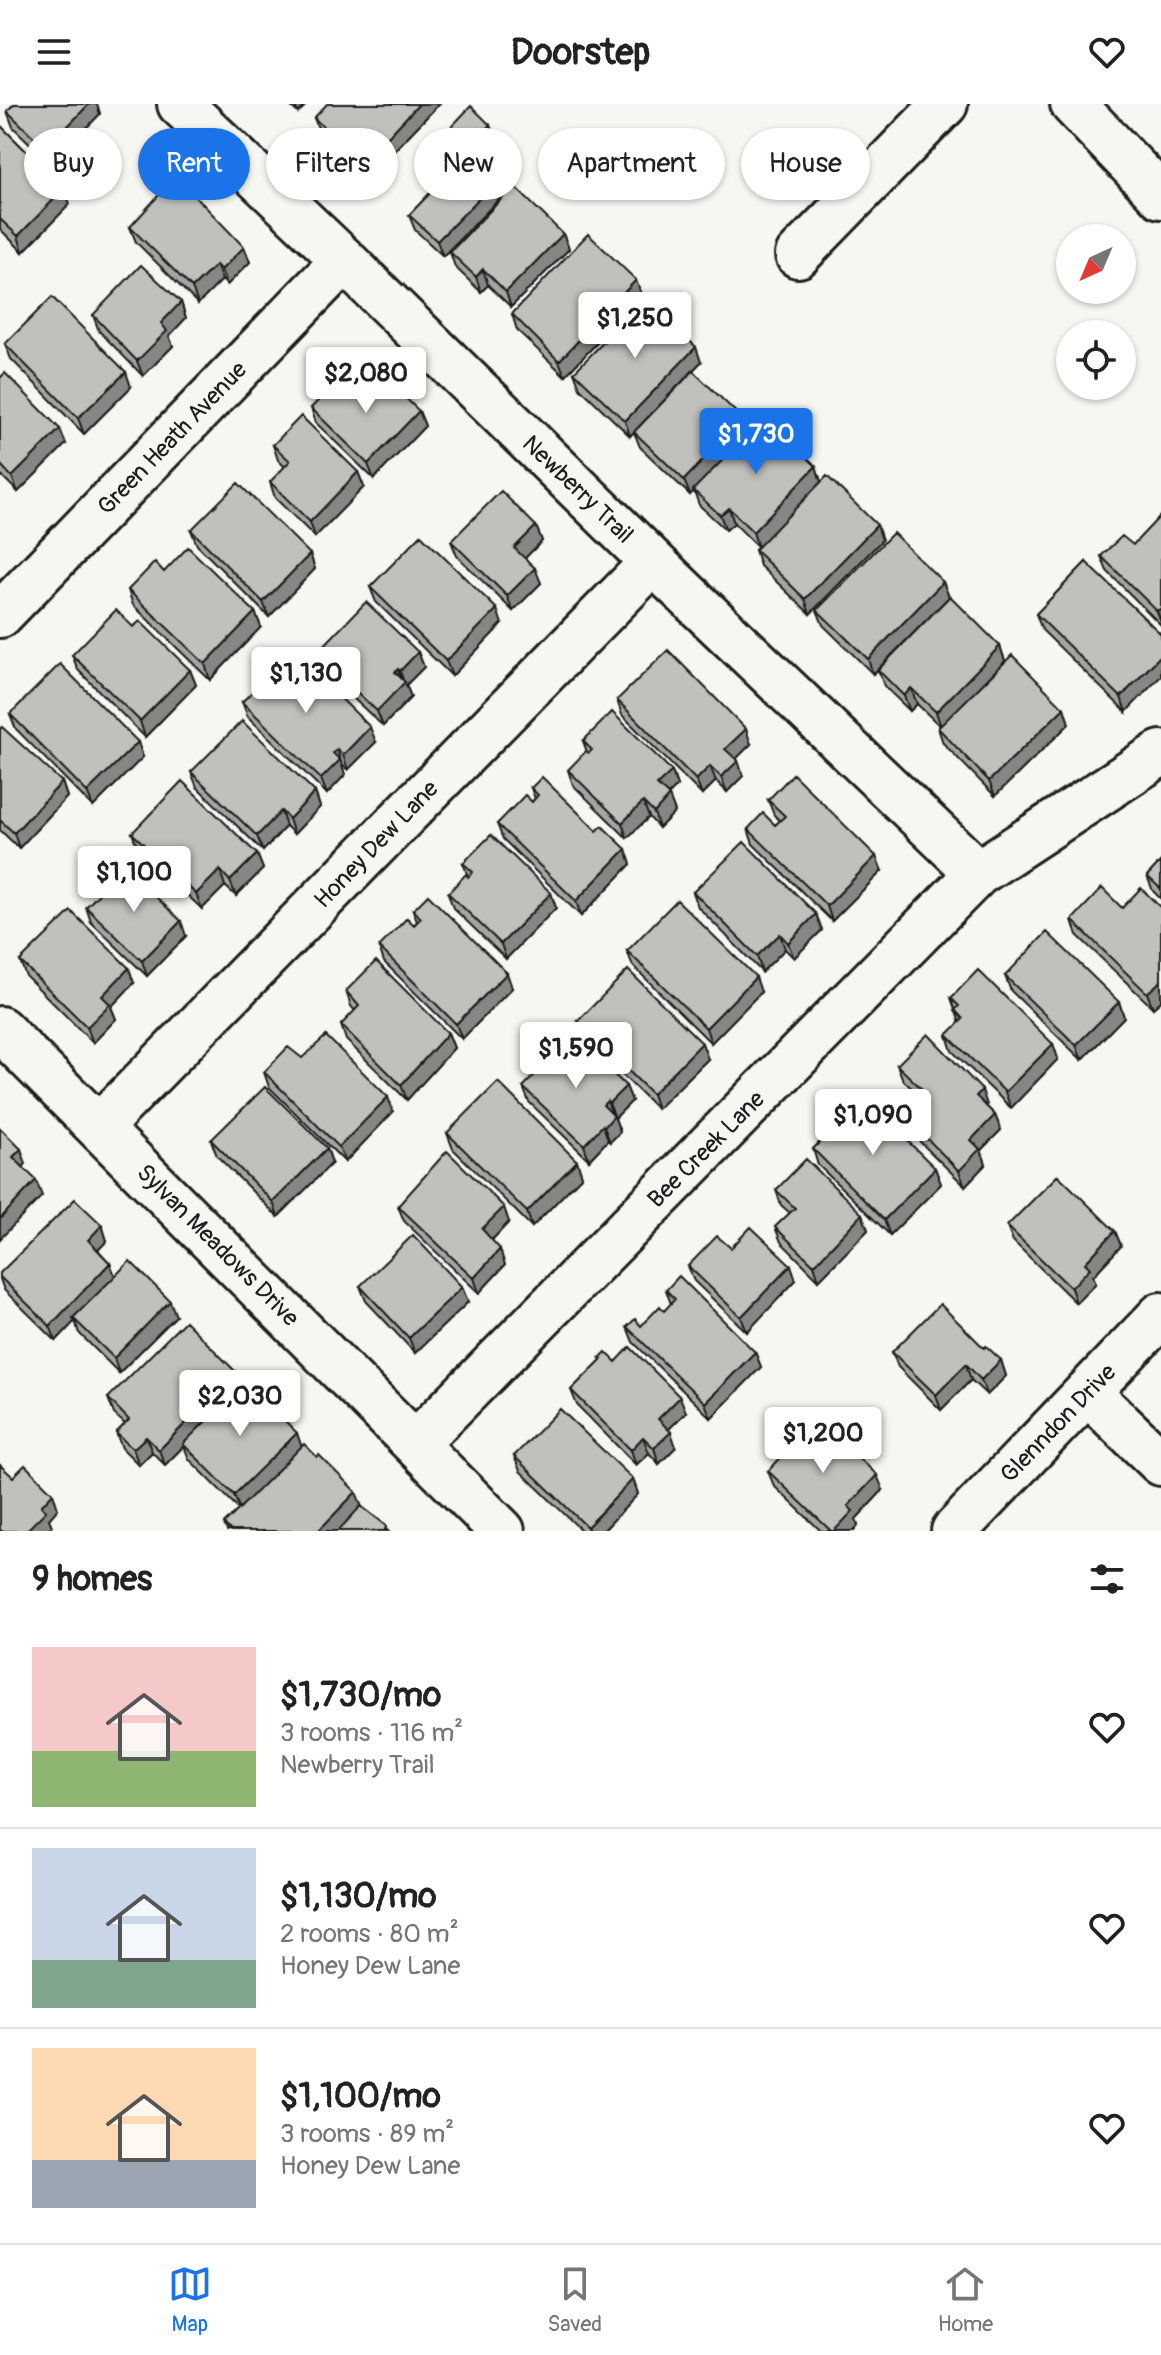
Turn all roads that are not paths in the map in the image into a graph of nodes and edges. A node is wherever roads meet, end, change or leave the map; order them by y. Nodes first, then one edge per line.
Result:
1 (180, 104) edge
2 (945, 104) edge
3 (1073, 104) edge
4 (1161, 196) edge
5 (798, 255) dead end
6 (344, 260) junction
7 (653, 562) junction
8 (0, 615) edge
9 (1161, 753) edge
10 (978, 873) junction
11 (0, 1029) edge
12 (100, 1126) junction
13 (1161, 1315) edge
14 (1087, 1392) junction
15 (411, 1439) junction
16 (1161, 1463) edge
17 (502, 1531) edge
18 (954, 1531) edge

1 - 6 street, Newberry Trail
2 - 5 street
3 - 4 street
6 - 7 street, Newberry Trail
6 - 8 street, Green Heath Avenue
7 - 10 street, Newberry Trail
7 - 12 street, Honey Dew Lane
9 - 10 street, Bee Creek Lane
10 - 15 street, Bee Creek Lane
11 - 12 street, Sylvan Meadows Drive
12 - 15 street, Sylvan Meadows Drive
13 - 14 street, Glenndon Drive
14 - 16 street
14 - 18 street, Glenndon Drive
15 - 17 street, Sylvan Meadows Drive

